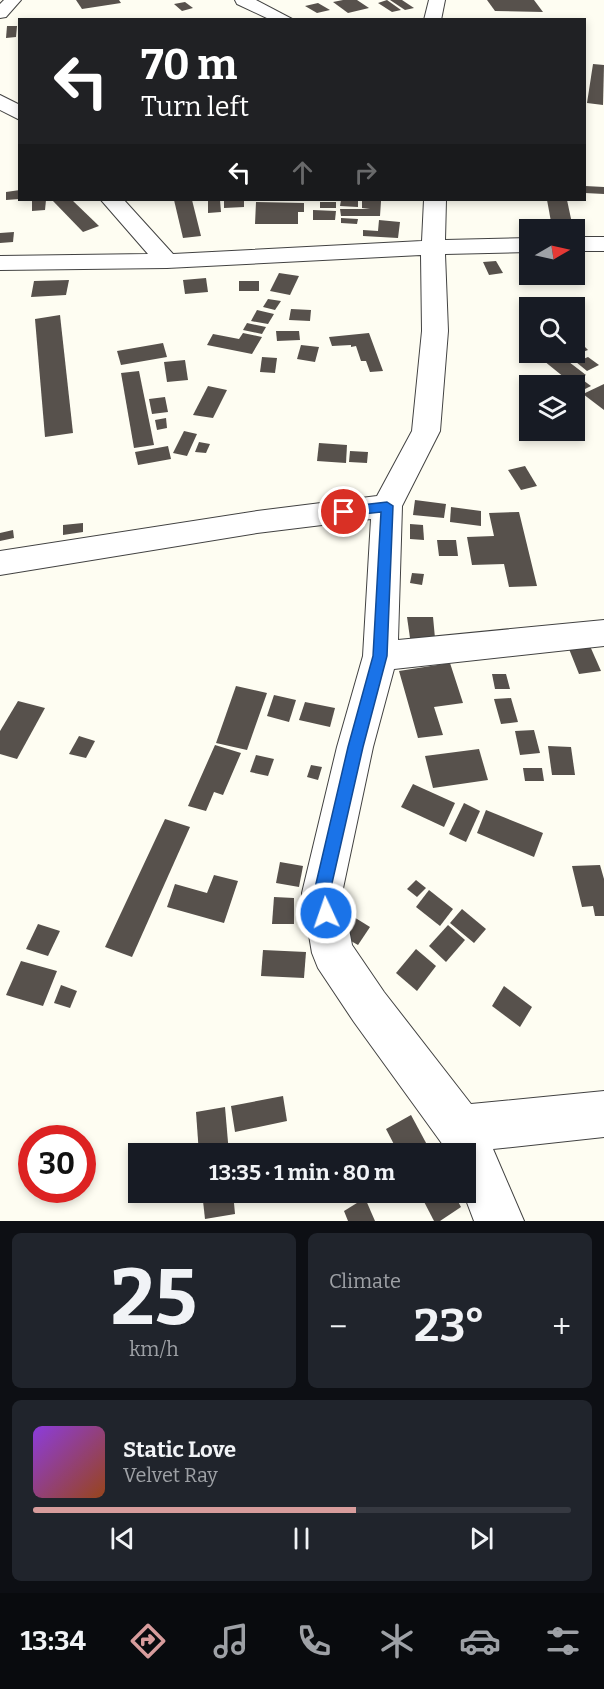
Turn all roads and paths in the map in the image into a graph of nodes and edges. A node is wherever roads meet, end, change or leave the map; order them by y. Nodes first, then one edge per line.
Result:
1 (13, 0) edge
2 (243, 0) edge
3 (437, 0) edge
4 (0, 14) edge
5 (282, 18) edge
6 (432, 18) edge
7 (0, 101) edge
8 (18, 113) edge
9 (113, 201) edge
10 (435, 201) edge
11 (585, 244) edge
12 (604, 244) edge
13 (519, 245) edge
14 (433, 247) junction
15 (166, 261) junction
16 (0, 263) edge
17 (387, 506) junction
18 (0, 563) edge
19 (604, 633) edge
20 (380, 656) junction
21 (604, 1114) edge
22 (460, 1129) junction
23 (499, 1221) edge

1 - 4 street
2 - 5 street
3 - 6 street
7 - 8 street
9 - 15 street
10 - 14 street
11 - 12 street
13 - 14 street
14 - 15 street
14 - 17 street
15 - 16 street
17 - 18 street
17 - 20 street
19 - 20 street
20 - 22 street
21 - 22 street
22 - 23 street

